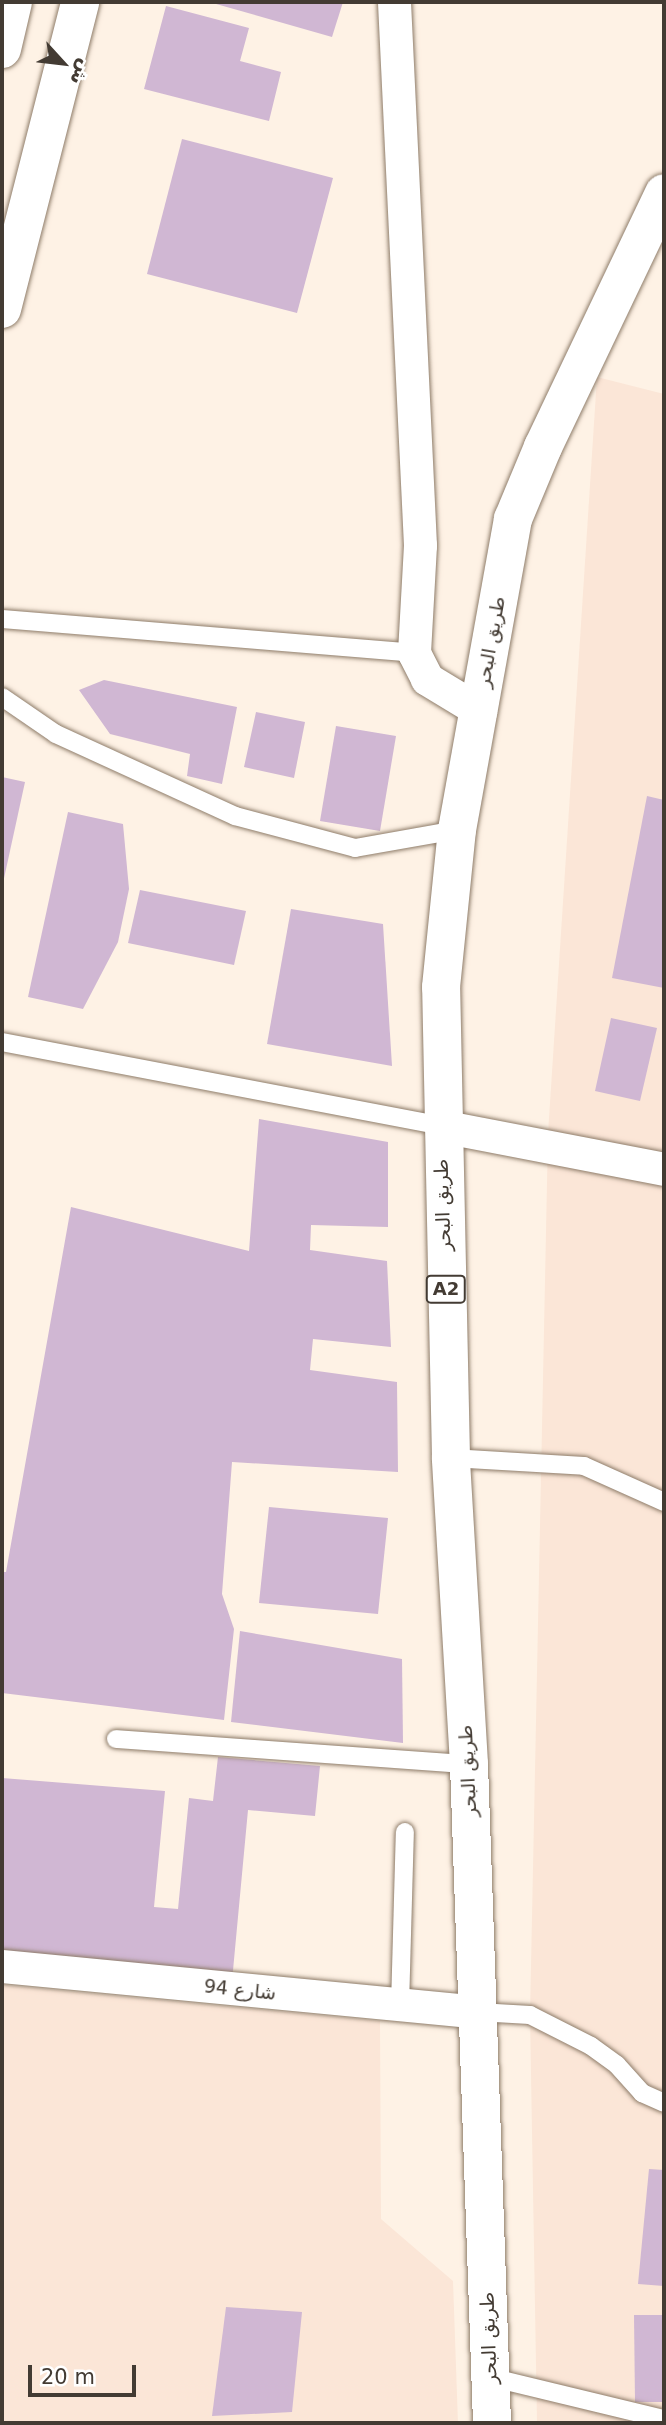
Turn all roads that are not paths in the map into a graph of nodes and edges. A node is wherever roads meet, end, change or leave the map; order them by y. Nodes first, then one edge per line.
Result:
1 (13, 2) edge
2 (80, 2) edge
3 (394, 2) edge
4 (2, 49) edge
5 (664, 193) edge
6 (2, 309) edge
7 (2, 619) edge
8 (414, 653) junction
9 (2, 697) edge
10 (480, 711) junction
11 (457, 830) junction
12 (2, 1042) edge
13 (441, 1126) junction
14 (664, 1170) edge
15 (451, 1458) junction
16 (664, 1502) edge
17 (116, 1739) dead end
18 (469, 1764) junction
19 (405, 1832) dead end
20 (2, 1966) edge
21 (400, 2006) junction
22 (478, 2012) junction
23 (664, 2103) edge
24 (491, 2377) junction
25 (664, 2419) edge
26 (492, 2423) edge

1 - 4 highway
2 - 6 highway
3 - 8 street
5 - 10 highway, طريق البحر / A2
7 - 8 lane
8 - 10 street
9 - 11 lane
10 - 11 highway, طريق البحر / A2
11 - 13 highway, طريق البحر / A2
12 - 13 lane
13 - 14 street
13 - 15 highway, طريق البحر / A2
15 - 16 lane
15 - 18 highway, طريق البحر / A2
17 - 18 lane
18 - 22 highway, طريق البحر / A2
19 - 21 lane
20 - 21 street, شارع 94
21 - 22 street, شارع 94
22 - 23 lane
22 - 24 highway, طريق البحر / A2
24 - 25 lane
24 - 26 highway, طريق البحر / A2

